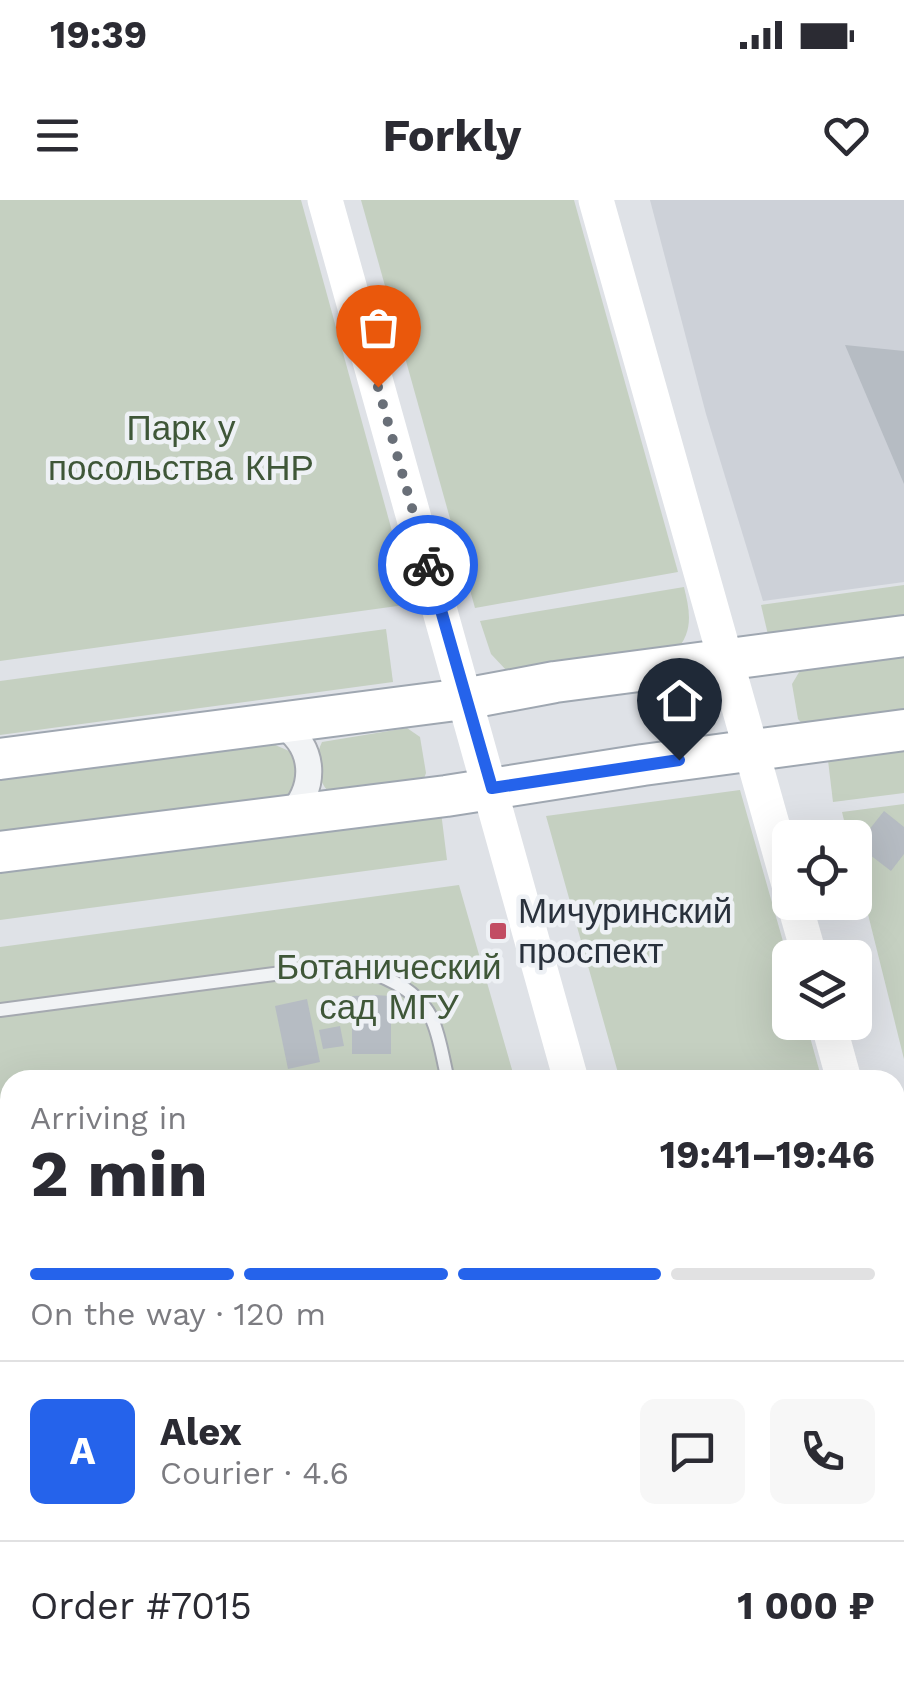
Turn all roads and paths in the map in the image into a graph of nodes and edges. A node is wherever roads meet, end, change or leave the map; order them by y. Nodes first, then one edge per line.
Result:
1 (325, 200) edge
2 (596, 200) edge
3 (904, 636) edge
4 (726, 658) junction
5 (464, 699) junction
6 (281, 724) junction
7 (904, 730) edge
8 (751, 751) junction
9 (0, 759) edge
10 (492, 788) junction
11 (289, 816) junction
12 (772, 825) edge
13 (0, 852) edge
14 (0, 1010) edge
15 (833, 1040) edge
16 (445, 1070) edge
17 (568, 1070) edge
18 (841, 1070) edge

1 - 5 main road
2 - 4 main road
3 - 4 main road
4 - 5 main road
4 - 8 main road
5 - 6 main road
5 - 10 main road
6 - 9 main road
6 - 11 street
7 - 8 main road
8 - 10 main road
8 - 12 main road
10 - 11 main road
10 - 17 main road
11 - 13 main road
14 - 16 lane
15 - 18 main road

